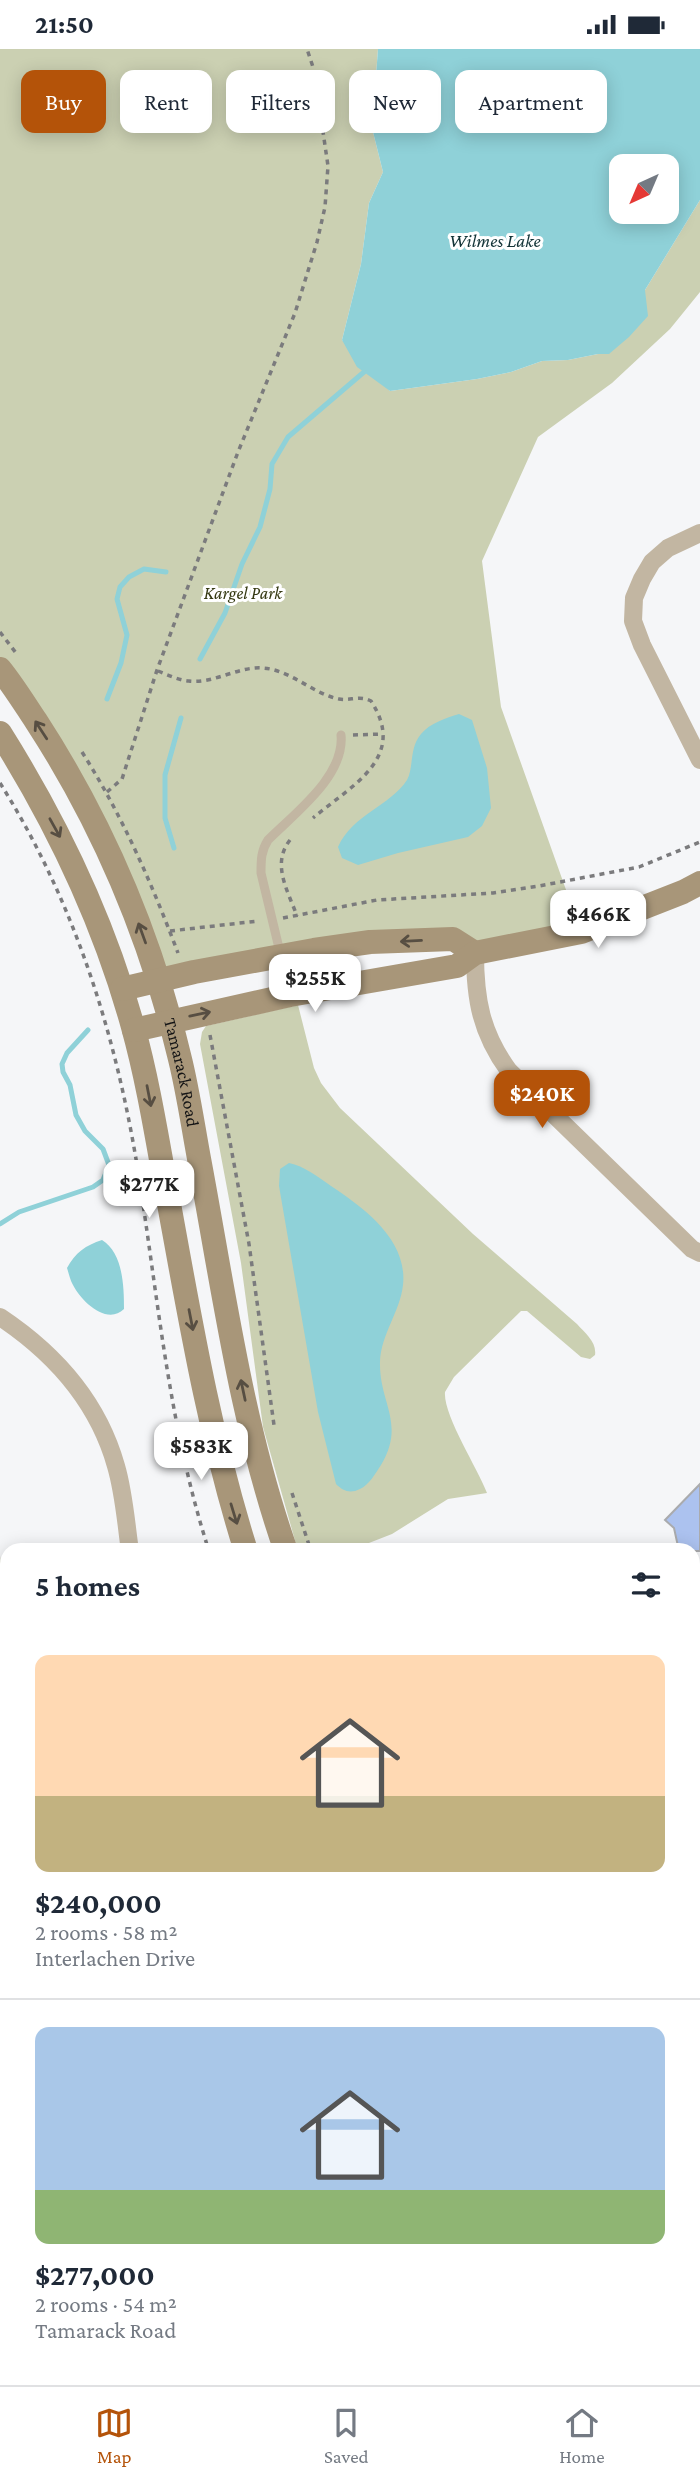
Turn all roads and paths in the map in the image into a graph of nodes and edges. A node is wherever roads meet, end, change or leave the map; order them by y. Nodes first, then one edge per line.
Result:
1 (307, 49) edge
2 (700, 533) edge
3 (0, 669) edge
4 (157, 670) junction
5 (0, 733) edge
6 (383, 734) junction
7 (341, 735) joint
8 (700, 760) edge
9 (0, 783) edge
10 (107, 792) dead end
11 (310, 821) dead end
12 (292, 837) dead end
13 (700, 842) edge
14 (700, 883) edge
15 (298, 916) junction
16 (273, 919) junction
17 (170, 931) dead end
18 (475, 953) junction
19 (283, 955) junction
20 (159, 980) junction
21 (122, 989) junction
22 (290, 995) junction
23 (170, 1021) junction
24 (208, 1025) dead end
25 (134, 1030) junction
26 (700, 1253) edge
27 (0, 1317) edge
28 (275, 1430) dead end
29 (289, 1485) dead end
30 (129, 1543) edge
31 (207, 1543) edge
32 (244, 1543) edge
33 (283, 1543) edge
34 (308, 1543) edge

1 - 4 path
2 - 8 street
20 -> 3 street, Tamarack Road
4 - 6 path
4 - 10 path
5 -> 21 street, Tamarack Road
6 - 7 path
6 - 11 path
7 - 16 lane
9 - 31 path
12 - 15 path
13 - 15 path
14 - 18 street
15 - 16 path
16 - 17 path
16 - 19 lane
18 -> 19 street
18 - 22 street
18 - 26 street
19 - 20 street
19 - 22 lane
20 - 21 street
20 - 23 street, Tamarack Road
21 - 25 street, Tamarack Road
23 -> 22 street
23 - 25 street
33 -> 23 street, Tamarack Road
24 - 28 path
25 -> 32 street, Tamarack Road
27 - 30 street
29 - 34 path

